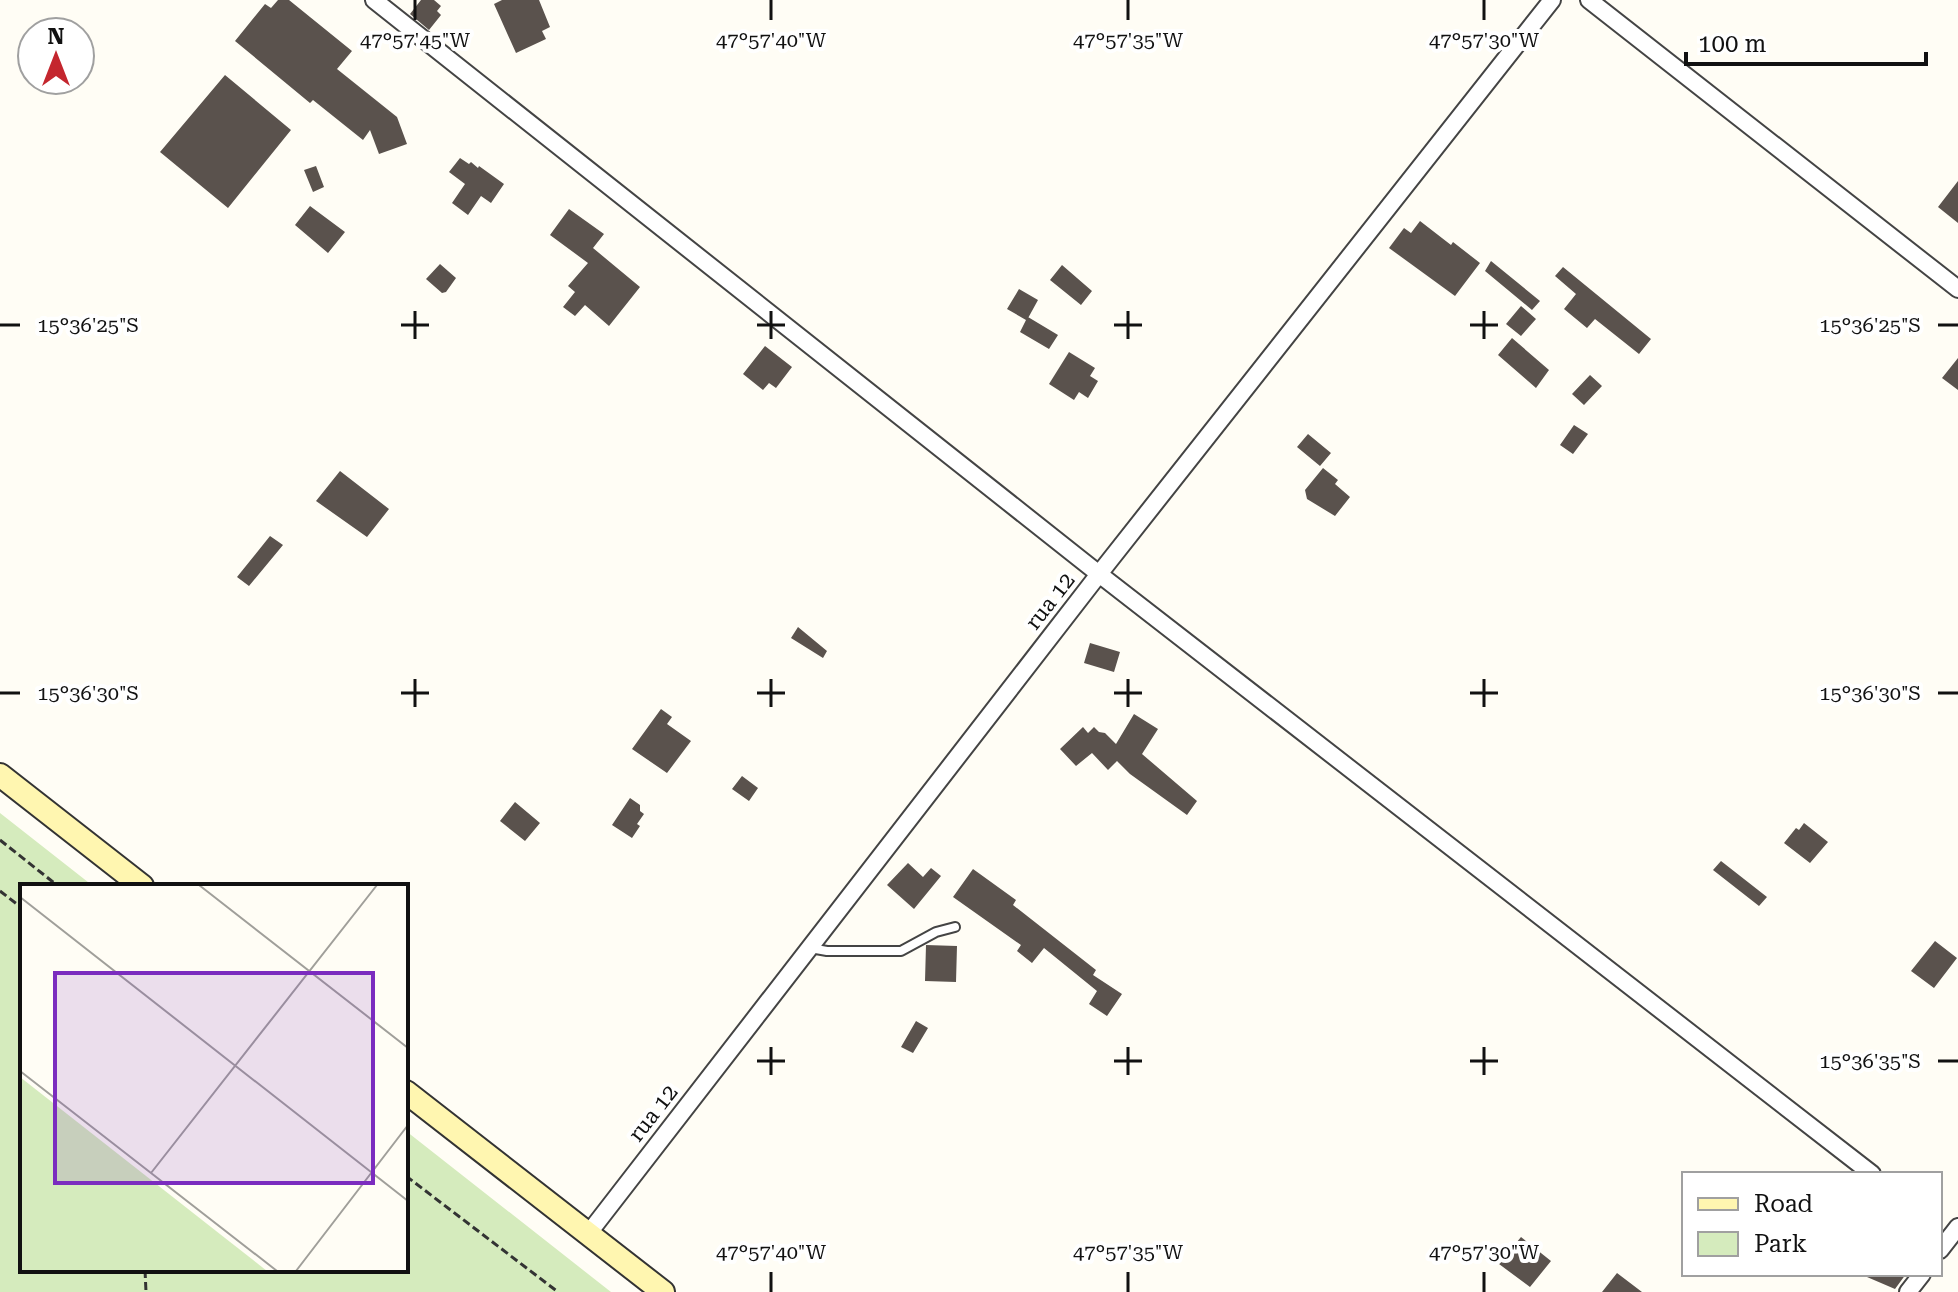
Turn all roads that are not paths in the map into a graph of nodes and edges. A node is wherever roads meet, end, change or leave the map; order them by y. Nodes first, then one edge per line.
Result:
1 (374, 0) edge
2 (1552, 0) edge
3 (1589, 0) edge
4 (1958, 289) edge
5 (1099, 574) junction
6 (0, 775) edge
7 (139, 884) edge
8 (955, 927) dead end
9 (810, 948) junction
10 (408, 1094) edge
11 (1869, 1172) edge
12 (588, 1234) junction
13 (1920, 1276) edge
14 (663, 1292) edge
15 (1908, 1292) edge

1 - 5 street
2 - 5 street, rua 12
3 - 4 street
5 - 9 street, rua 12
5 - 11 street
6 - 7 main road
8 - 9 lane
9 - 12 street, rua 12
10 - 12 main road
12 - 14 main road
13 - 15 street

